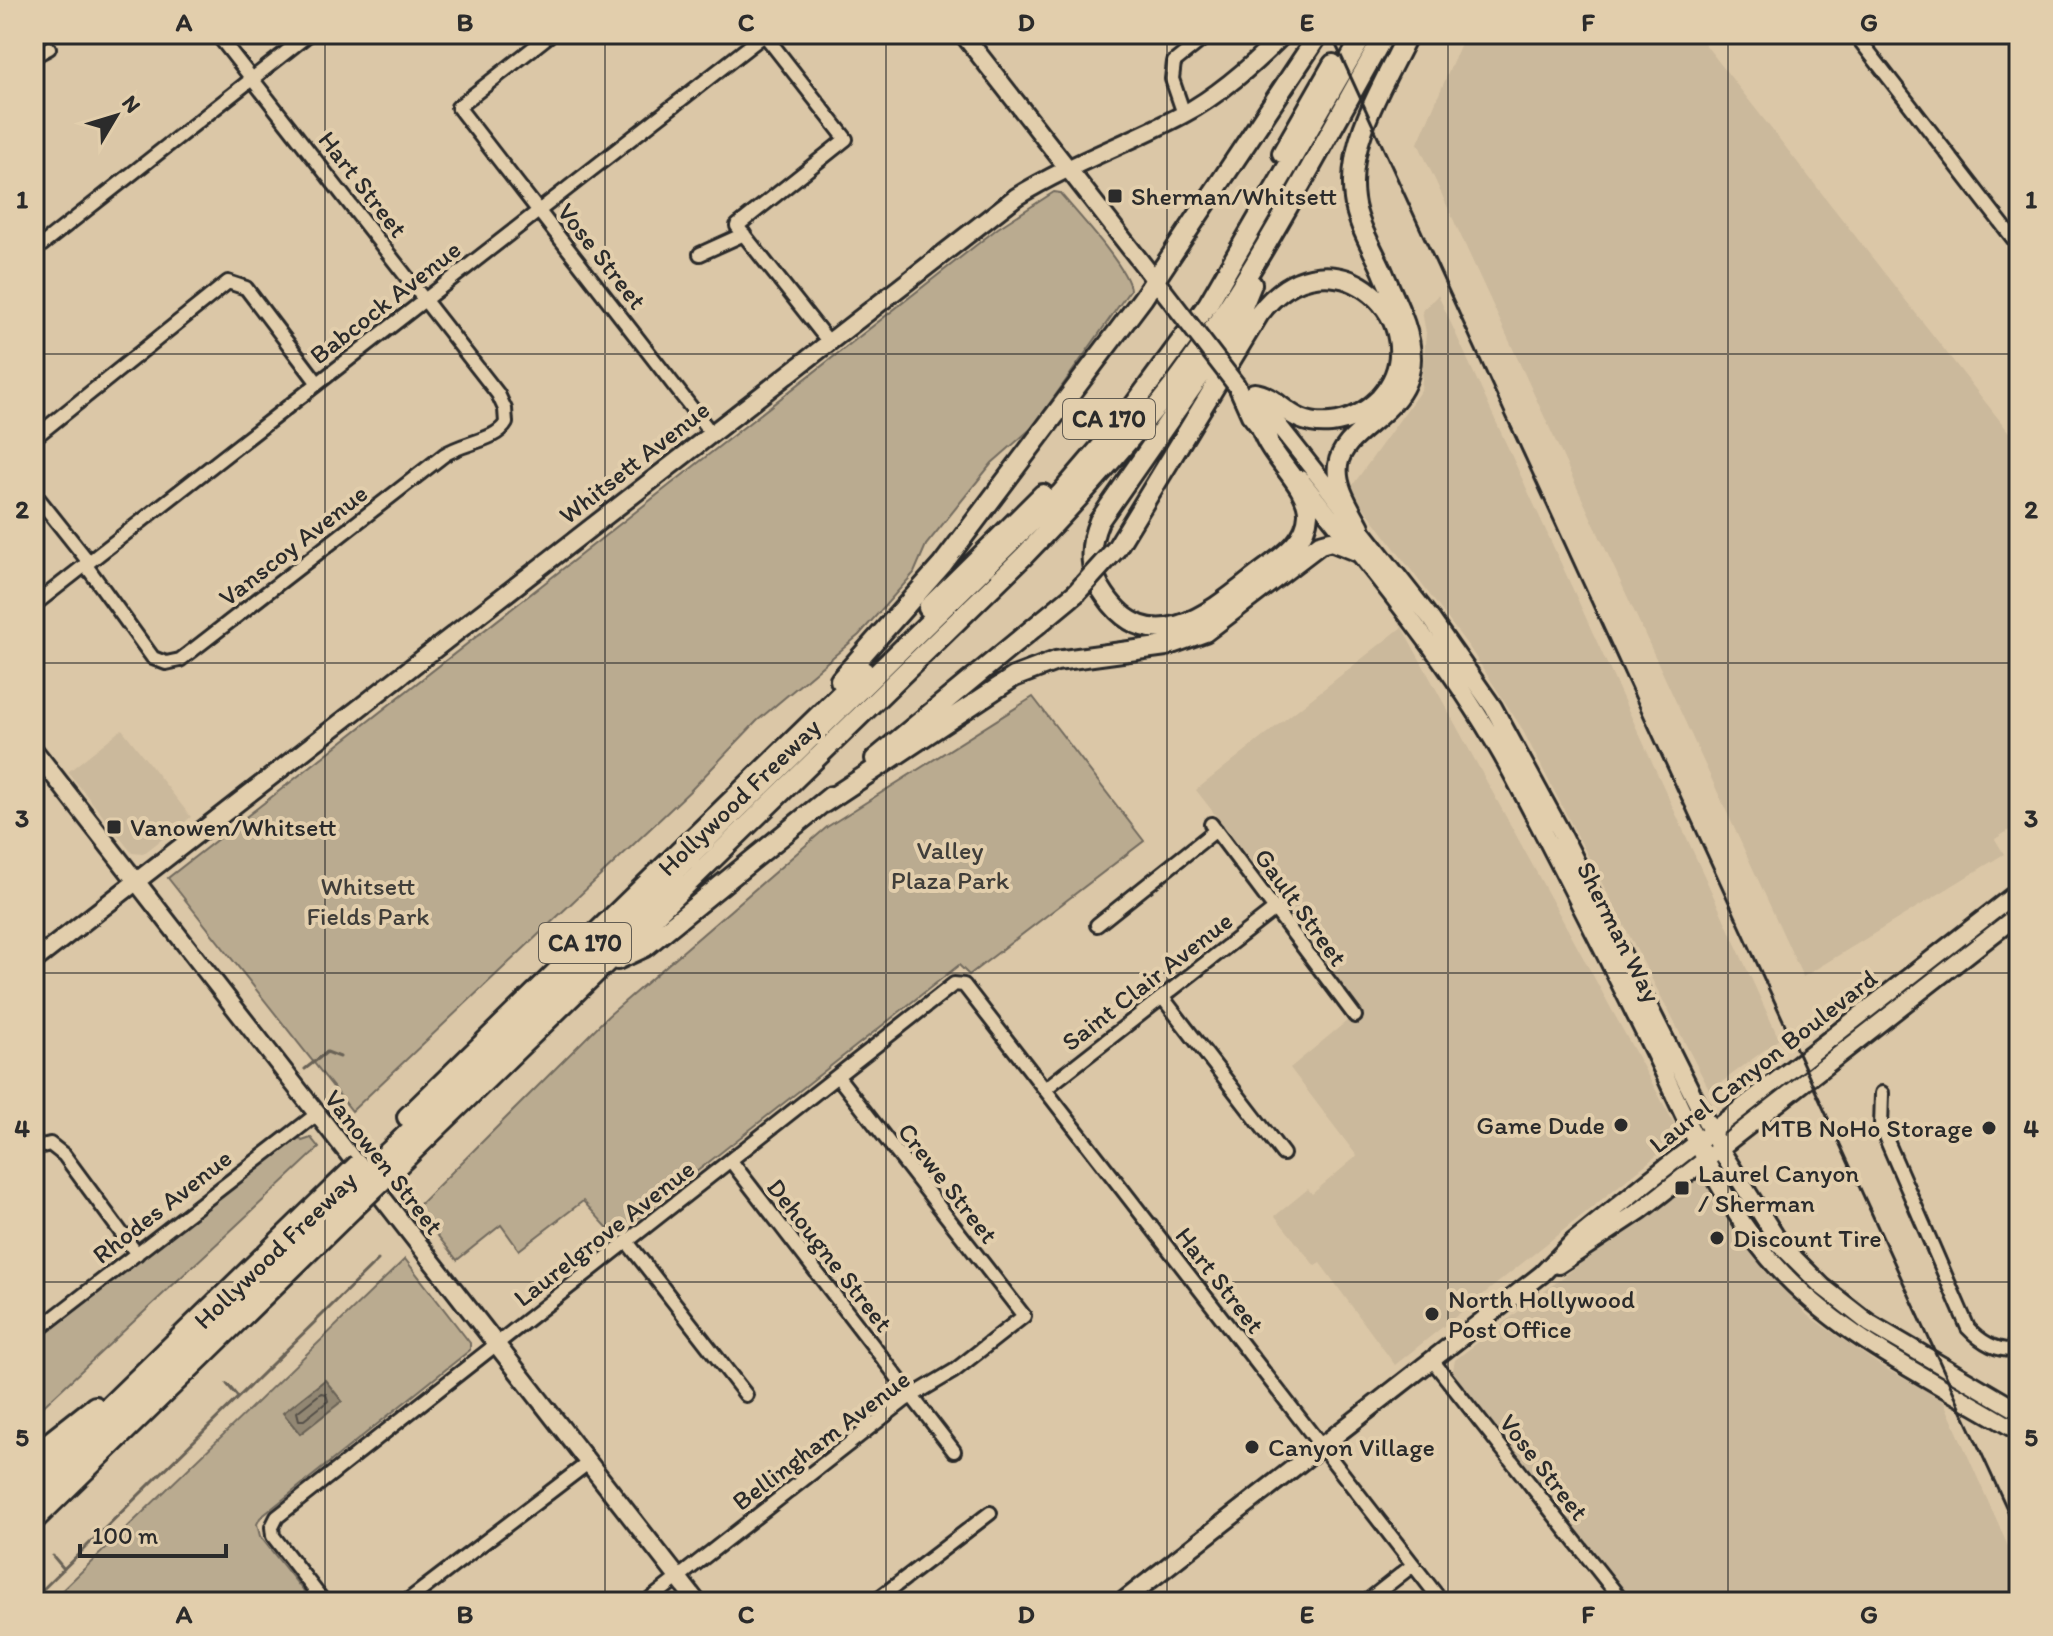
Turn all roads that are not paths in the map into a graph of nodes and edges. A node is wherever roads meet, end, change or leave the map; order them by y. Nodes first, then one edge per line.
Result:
1 (217, 34) edge
2 (309, 34) edge
3 (551, 34) edge
4 (764, 34) edge
5 (963, 34) edge
6 (1209, 34) edge
7 (1284, 34) edge
8 (1319, 34) edge
9 (1350, 34) edge
10 (1364, 34) edge
11 (1374, 34) edge
12 (1385, 34) edge
13 (1408, 34) edge
14 (1856, 37) edge
15 (49, 48) dead end
16 (34, 56) edge
17 (252, 79) junction
18 (1184, 114) junction
19 (1067, 169) junction
20 (539, 211) junction
21 (740, 230) junction
22 (1273, 231) junction
23 (2019, 246) edge
24 (34, 251) edge
25 (700, 254) dead end
26 (1159, 285) junction
27 (424, 298) junction
28 (828, 341) junction
29 (317, 382) junction
30 (1246, 390) junction
31 (1262, 430) junction
32 (711, 433) junction
33 (34, 438) edge
34 (444, 455) joint
35 (34, 493) edge
36 (1360, 527) junction
37 (1356, 551) junction
38 (86, 563) junction
39 (34, 605) edge
40 (1455, 666) junction
41 (1489, 717) junction
42 (789, 743) junction
43 (1517, 747) junction
44 (34, 750) edge
45 (1501, 753) junction
46 (824, 803) junction
47 (136, 882) junction
48 (2019, 891) edge
49 (1276, 908) junction
50 (2019, 914) edge
51 (1097, 925) dead end
52 (1612, 951) junction
53 (34, 961) edge
54 (602, 968) junction
55 (964, 985) joint
56 (1163, 998) junction
57 (1355, 1016) dead end
58 (838, 1077) junction
59 (1045, 1089) junction
60 (1882, 1093) dead end
61 (317, 1114) junction
62 (1712, 1131) junction
63 (1697, 1143) junction
64 (34, 1148) edge
65 (1720, 1149) junction
66 (390, 1154) junction
67 (1283, 1154) dead end
68 (1705, 1160) junction
69 (731, 1161) junction
70 (344, 1199) junction
71 (628, 1243) junction
72 (137, 1254) junction
73 (1542, 1274) junction
74 (1024, 1316) joint
75 (34, 1333) edge
76 (496, 1345) junction
77 (2019, 1349) edge
78 (1432, 1360) junction
79 (149, 1367) junction
80 (746, 1395) dead end
81 (912, 1396) junction
82 (2019, 1411) edge
83 (2019, 1432) edge
84 (1320, 1446) junction
85 (954, 1451) dead end
86 (34, 1454) edge
87 (588, 1463) junction
88 (34, 1479) edge
89 (34, 1497) edge
90 (34, 1507) edge
91 (990, 1513) dead end
92 (34, 1521) edge
93 (1413, 1565) junction
94 (678, 1577) junction
95 (324, 1602) edge
96 (406, 1602) edge
97 (647, 1602) edge
98 (697, 1602) edge
99 (874, 1602) edge
100 (1122, 1602) edge
101 (1366, 1602) edge
102 (1442, 1602) edge
103 (1623, 1602) edge

1 - 17 street, Hart Street
2 - 17 street
3 - 20 street, Vose Street
4 - 20 street, Babcock Avenue
4 - 21 street
5 - 19 main road, Sherman Way
6 - 18 street
7 - 18 main road, Whitsett Avenue
8 - 26 highway
9 - 42 highway, Hollywood Freeway / CA 170
10 - 66 highway
11 - 66 highway
12 - 22 highway, Hollywood Freeway / CA 170
13 - 36 highway
14 - 23 street
15 - 16 street
17 - 24 street
17 - 27 street, Hart Street
18 - 19 main road, Whitsett Avenue
19 - 26 main road, Sherman Way
19 - 28 main road, Whitsett Avenue
20 - 27 street, Babcock Avenue
20 - 32 street, Vose Street
21 - 25 street
21 - 28 street
22 - 31 highway
22 - 54 highway, Hollywood Freeway / CA 170
26 - 30 main road, Sherman Way, bridge
26 - 42 highway
27 - 29 street, Babcock Avenue
27 - 34 street, Hart Street
28 - 32 main road, Whitsett Avenue
29 - 33 street
29 - 38 street, Babcock Avenue
30 - 31 main road, Sherman Way
30 - 36 main road, Sherman Way
30 - 46 highway, bridge
31 - 37 main road, Sherman Way
32 - 47 main road, Whitsett Avenue
34 - 38 street, Vanscoy Avenue
35 - 38 street
36 - 40 main road, Sherman Way
37 - 40 main road, Sherman Way
37 - 46 highway
38 - 39 street, Babcock Avenue
40 - 41 main road, Sherman Way
41 - 43 main road, Sherman Way
41 - 45 main road, Sherman Way
42 - 66 highway, Hollywood Freeway / CA 170
43 - 45 main road
43 - 52 main road, Sherman Way
44 - 47 main road, Vanowen Street
45 - 52 main road, Sherman Way
46 - 54 highway
47 - 53 main road, Whitsett Avenue
47 - 61 main road, Vanowen Street
48 - 62 main road, Laurel Canyon Boulevard
49 - 51 street, Gault Street
49 - 56 street, Saint Clair Avenue
49 - 57 street, Gault Street
50 - 65 main road, Laurel Canyon Boulevard
52 - 62 main road, Sherman Way
52 - 63 main road, Sherman Way
54 - 66 highway, Hollywood Freeway / CA 170
55 - 58 street, Laurelgrove Avenue
55 - 59 street, Hart Street
56 - 59 street, Saint Clair Avenue
56 - 67 street
58 - 69 street, Laurelgrove Avenue
58 - 74 street, Crewe Street
59 - 84 street, Hart Street
60 - 77 street
61 - 72 street, Rhodes Avenue
61 - 76 main road, Vanowen Street
62 - 63 main road, Laurel Canyon Boulevard
62 - 65 main road, Sherman Way
63 - 68 main road, Sherman Way
63 - 73 main road, Laurel Canyon Boulevard
64 - 72 street
65 - 68 main road, Laurel Canyon Boulevard
65 - 82 main road, Sherman Way
66 - 70 highway, Hollywood Freeway / CA 170, bridge
66 - 70 highway, Hollywood Freeway / CA 170, bridge
68 - 73 main road, Laurel Canyon Boulevard
68 - 83 main road, Sherman Way
69 - 71 street, Laurelgrove Avenue
69 - 81 street, Dehougne Street
70 - 79 highway, Hollywood Freeway / CA 170
70 - 89 highway
70 - 90 highway
70 - 92 highway, Hollywood Freeway / CA 170
71 - 76 street, Laurelgrove Avenue
71 - 80 street
72 - 75 street, Rhodes Avenue
73 - 78 main road, Laurel Canyon Boulevard
74 - 81 street, Bellingham Avenue
76 - 87 main road, Vanowen Street
76 - 95 street, Laurelgrove Avenue
78 - 84 main road, Laurel Canyon Boulevard
78 - 103 street, Vose Street
79 - 86 highway
79 - 88 highway, Hollywood Freeway / CA 170
81 - 85 street, Dehougne Street
81 - 94 street, Bellingham Avenue
84 - 93 street, Hart Street
84 - 100 main road, Laurel Canyon Boulevard
87 - 94 main road, Vanowen Street
87 - 96 street
91 - 99 street
93 - 101 street
93 - 102 street, Hart Street
94 - 97 street, Bellingham Avenue
94 - 98 main road, Vanowen Street

